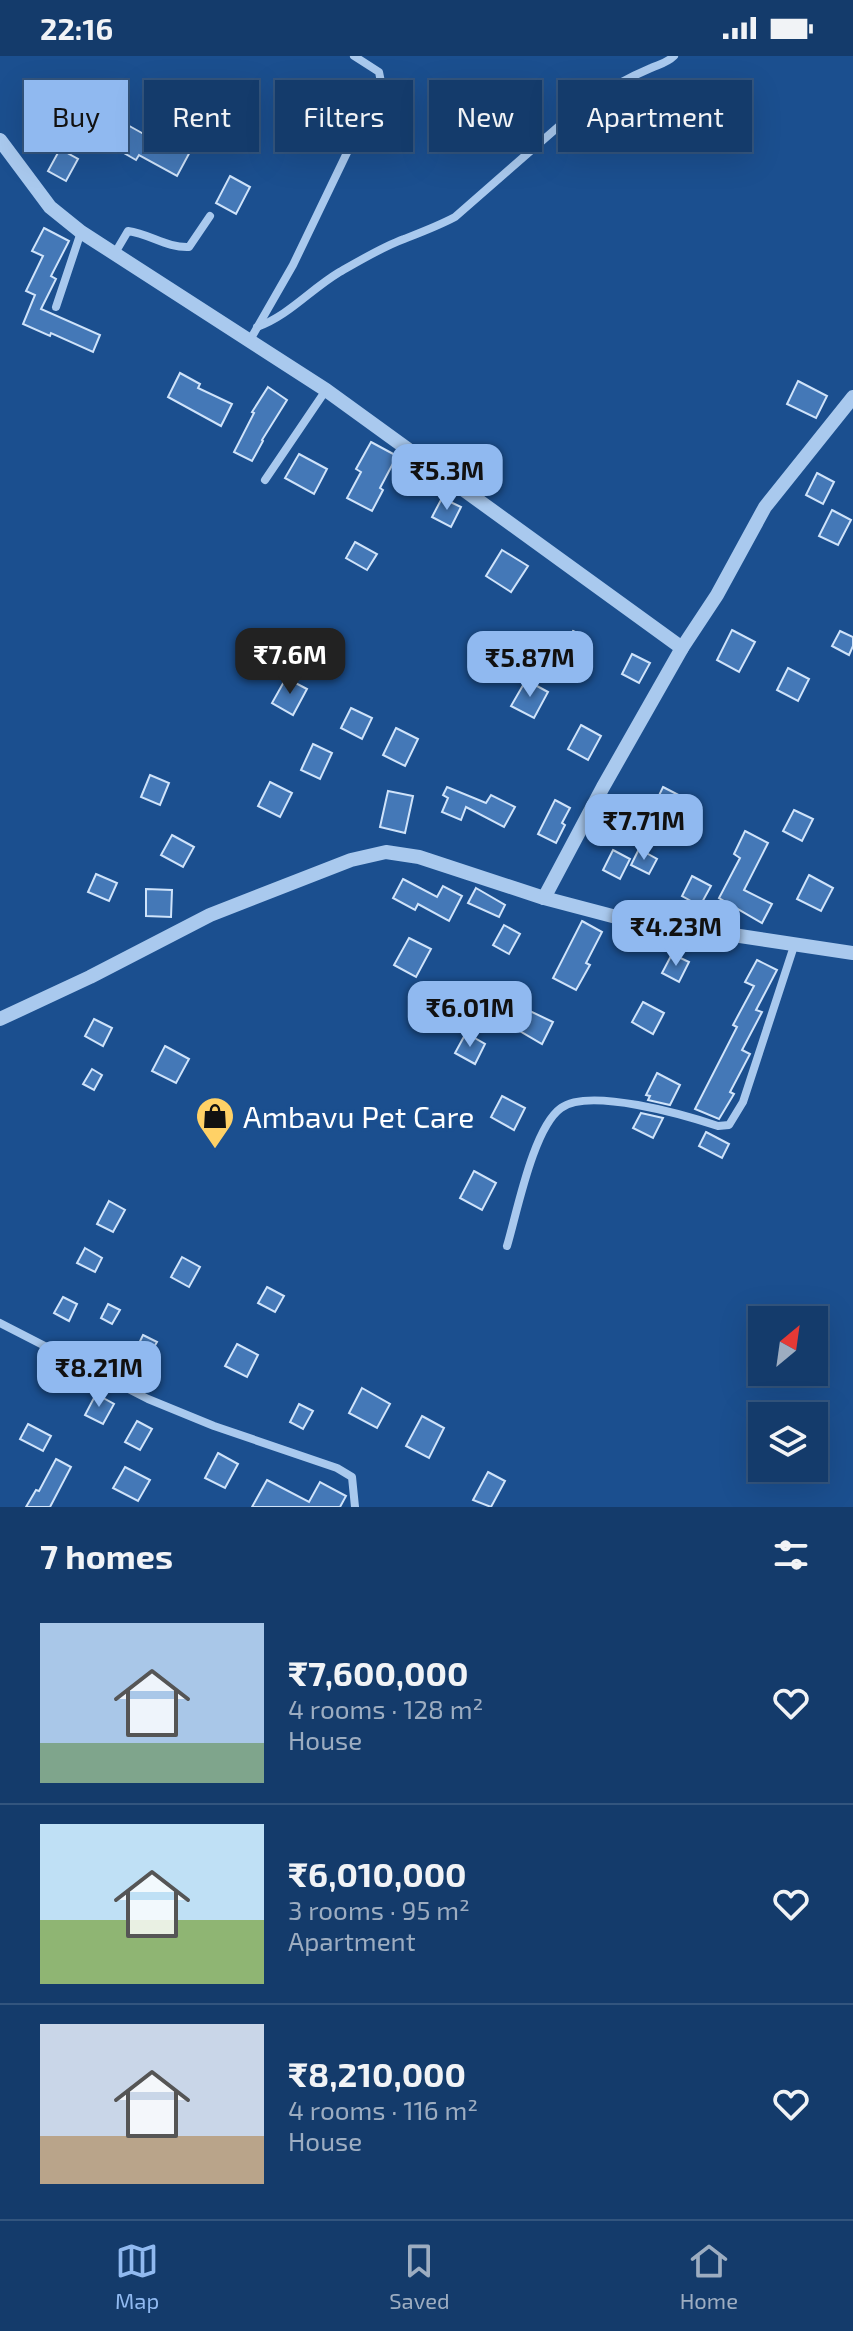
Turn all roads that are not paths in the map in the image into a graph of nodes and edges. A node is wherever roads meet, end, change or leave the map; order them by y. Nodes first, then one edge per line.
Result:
1 (354, 56) edge
2 (674, 56) edge
3 (0, 140) edge
4 (210, 216) dead end
5 (81, 232) junction
6 (115, 253) junction
7 (56, 307) dead end
8 (253, 334) junction
9 (326, 390) junction
10 (853, 397) edge
11 (265, 480) dead end
12 (682, 648) junction
13 (544, 898) junction
14 (795, 942) junction
15 (853, 953) edge
16 (0, 1019) edge
17 (507, 1246) dead end
18 (0, 1323) edge
19 (355, 1507) edge

1 - 8 street
2 - 8 street
3 - 5 street
4 - 6 street
5 - 6 street
5 - 7 street
6 - 8 street
8 - 9 street
9 - 11 street
9 - 12 street
10 - 12 street
12 - 13 street
13 - 14 street
13 - 16 street
14 - 15 street
14 - 17 street
18 - 19 street

